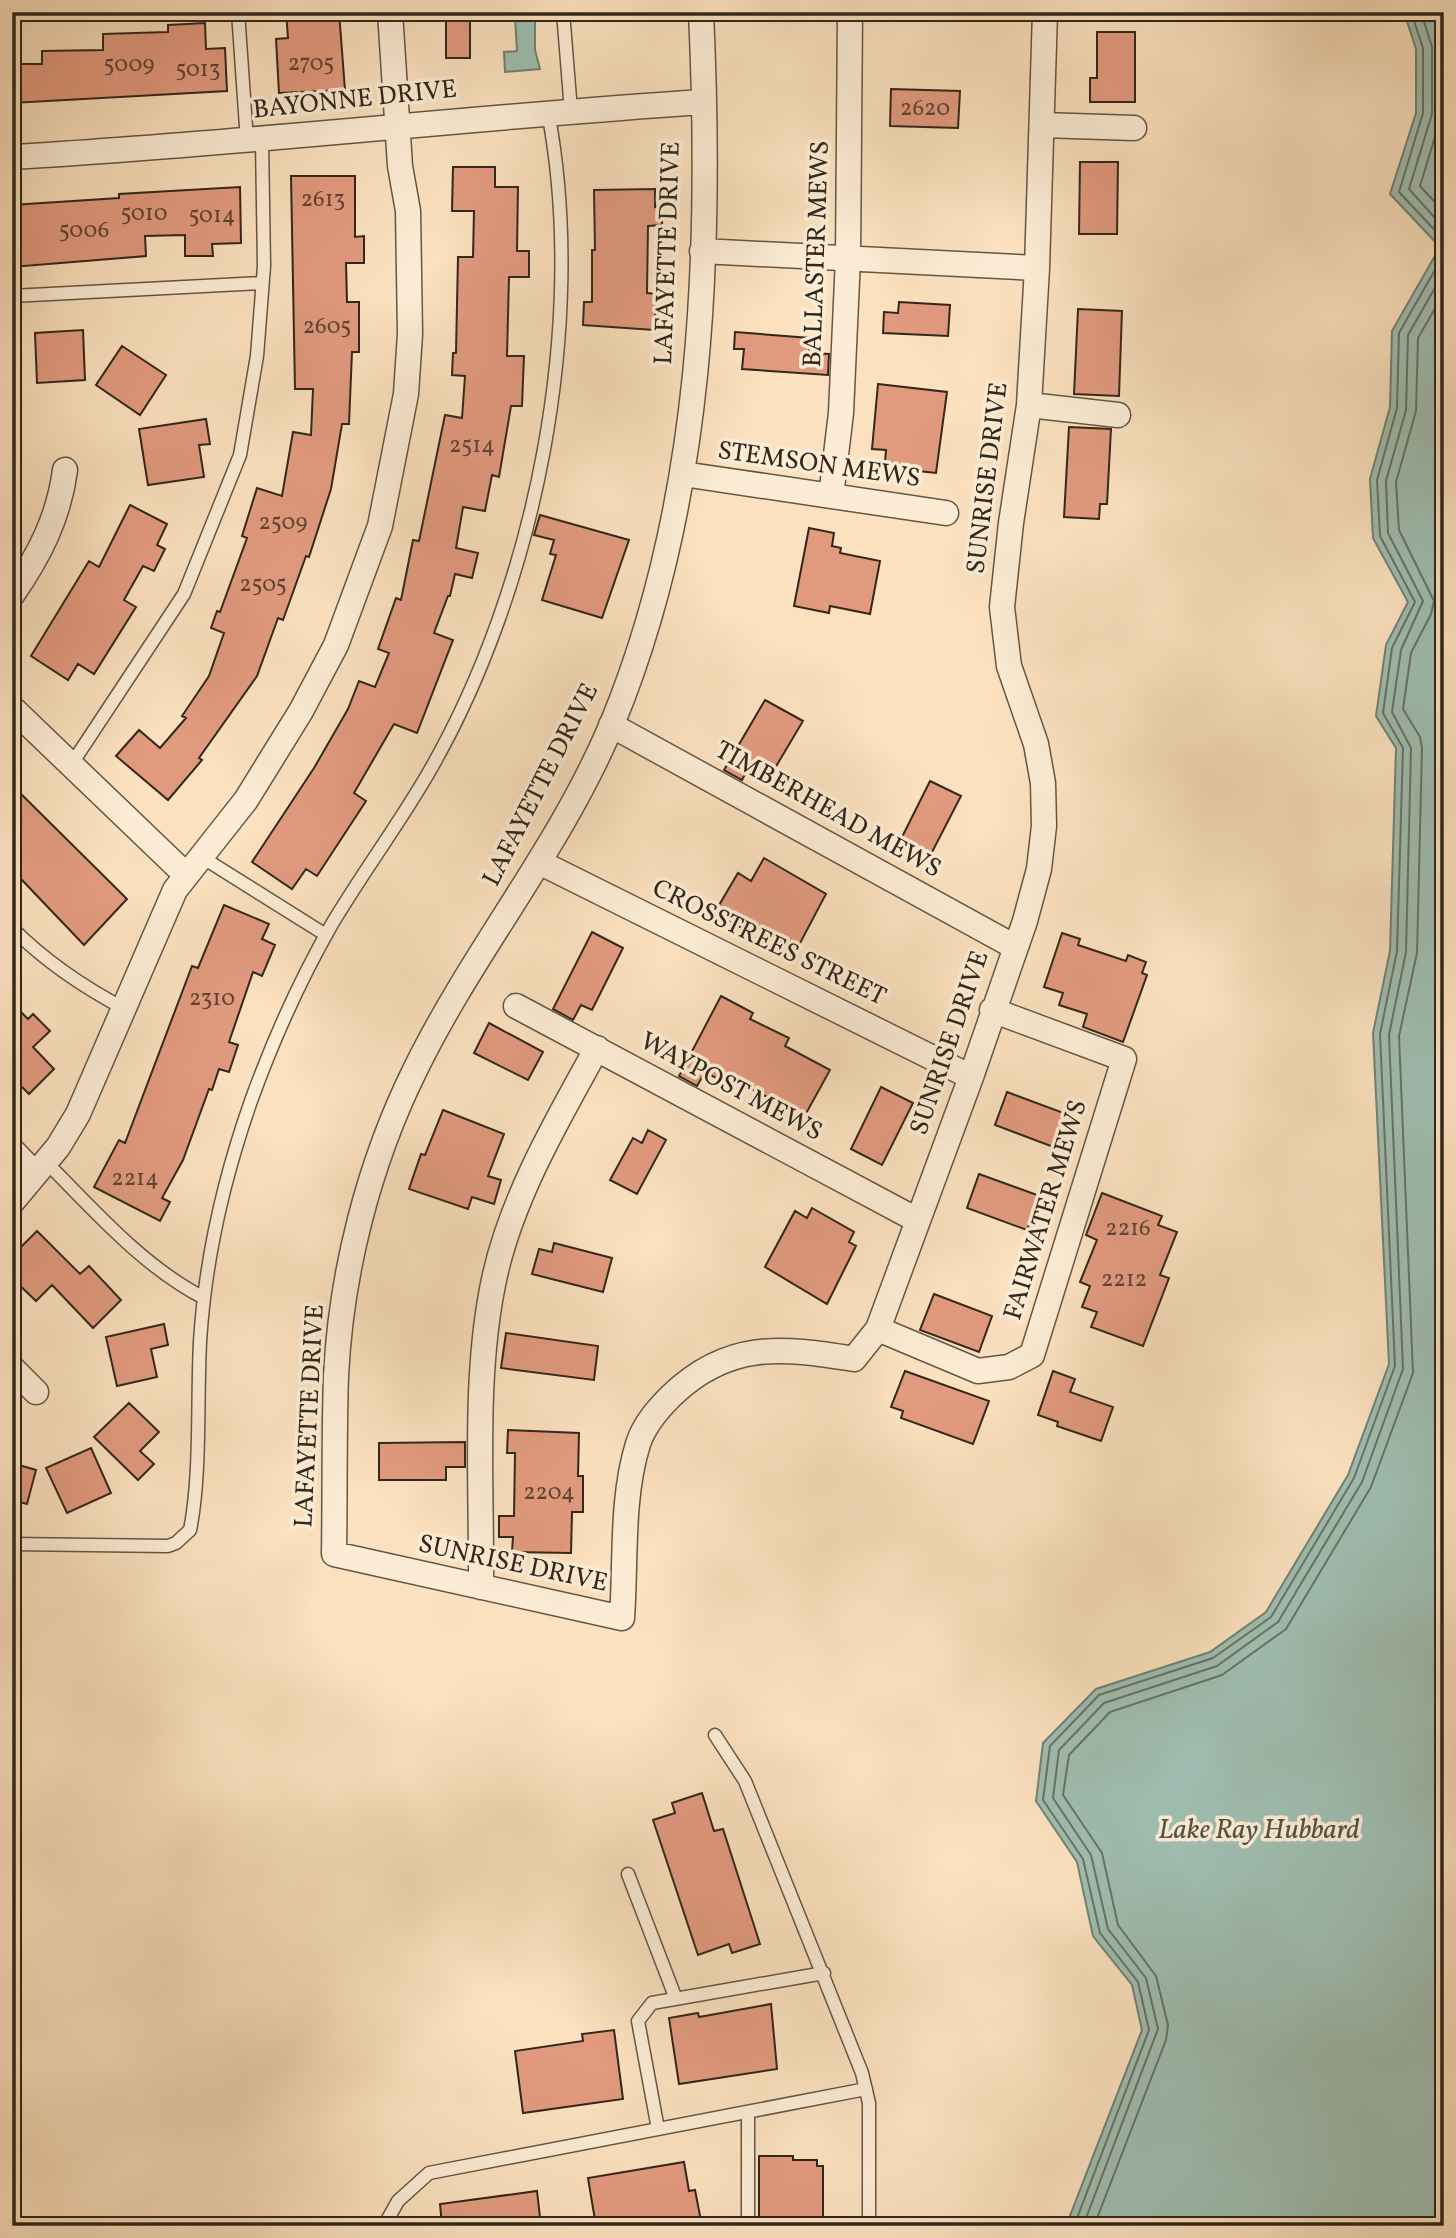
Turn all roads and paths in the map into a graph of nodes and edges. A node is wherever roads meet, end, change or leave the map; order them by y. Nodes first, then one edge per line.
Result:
1 (238, 12) edge
2 (390, 12) edge
3 (563, 12) edge
4 (701, 12) edge
5 (850, 12) edge
6 (1045, 12) edge
7 (703, 102) junction
8 (559, 111) junction
9 (397, 125) junction
10 (1042, 125) junction
11 (1134, 128) dead end
12 (255, 140) junction
13 (12, 157) edge
14 (702, 251) junction
15 (848, 258) junction
16 (1037, 268) junction
17 (262, 283) junction
18 (12, 296) edge
19 (1029, 405) junction
20 (1118, 415) dead end
21 (65, 470) dead end
22 (683, 474) junction
23 (831, 496) junction
24 (946, 513) dead end
25 (12, 595) edge
26 (12, 708) edge
27 (611, 725) junction
28 (71, 765) junction
29 (541, 863) junction
30 (193, 865) junction
31 (12, 928) edge
32 (326, 935) junction
33 (1015, 947) junction
34 (516, 1006) dead end
35 (126, 1010) junction
36 (992, 1010) junction
37 (597, 1048) junction
38 (971, 1077) junction
39 (12, 1150) edge
40 (40, 1167) junction
41 (12, 1202) edge
42 (917, 1220) junction
43 (204, 1298) junction
44 (878, 1329) junction
45 (12, 1368) edge
46 (36, 1392) dead end
47 (12, 1544) edge
48 (334, 1555) joint
49 (481, 1587) junction
50 (715, 1735) dead end
51 (628, 1874) dead end
52 (824, 1973) junction
53 (676, 1999) junction
54 (866, 2089) junction
55 (748, 2112) junction
56 (658, 2129) junction
57 (384, 2226) edge
58 (748, 2226) edge
59 (869, 2226) edge

1 - 12 lane
2 - 9 street
3 - 8 lane
4 - 7 street, LAFAYETTE DRIVE
5 - 15 street, BALLASTER MEWS
6 - 10 street, SUNRISE DRIVE
7 - 8 street, BAYONNE DRIVE
7 - 14 street, LAFAYETTE DRIVE
8 - 9 street, BAYONNE DRIVE
8 - 32 lane
9 - 12 street, BAYONNE DRIVE
9 - 30 street
10 - 11 street
10 - 16 street, SUNRISE DRIVE
12 - 13 street, BAYONNE DRIVE
12 - 17 lane
14 - 15 street
14 - 22 street, LAFAYETTE DRIVE
15 - 16 street
15 - 23 street, BALLASTER MEWS
16 - 19 street, SUNRISE DRIVE
17 - 18 lane
17 - 28 lane
19 - 20 street
19 - 33 street, SUNRISE DRIVE
21 - 25 street
22 - 23 street, STEMSON MEWS
22 - 27 street, LAFAYETTE DRIVE
23 - 24 street, STEMSON MEWS
26 - 28 street
27 - 29 street, LAFAYETTE DRIVE
27 - 33 street, TIMBERHEAD MEWS
28 - 30 street
29 - 38 street, CROSSTREES STREET
29 - 48 street, LAFAYETTE DRIVE
30 - 32 lane
30 - 35 street
31 - 35 lane
32 - 43 lane
33 - 36 street, SUNRISE DRIVE
34 - 37 street, WAYPOST MEWS
35 - 40 street
36 - 38 street, SUNRISE DRIVE
36 - 44 street, FAIRWATER MEWS
37 - 42 street, WAYPOST MEWS
37 - 49 street
38 - 42 street, SUNRISE DRIVE
39 - 40 street
40 - 41 street
40 - 43 lane
42 - 44 street, SUNRISE DRIVE
43 - 47 lane
44 - 49 street, SUNRISE DRIVE
45 - 46 street
48 - 49 street, SUNRISE DRIVE
50 - 52 lane
51 - 53 lane
52 - 53 lane
52 - 54 lane
53 - 56 lane
54 - 55 lane
54 - 59 lane
55 - 56 lane
55 - 58 lane
56 - 57 lane

